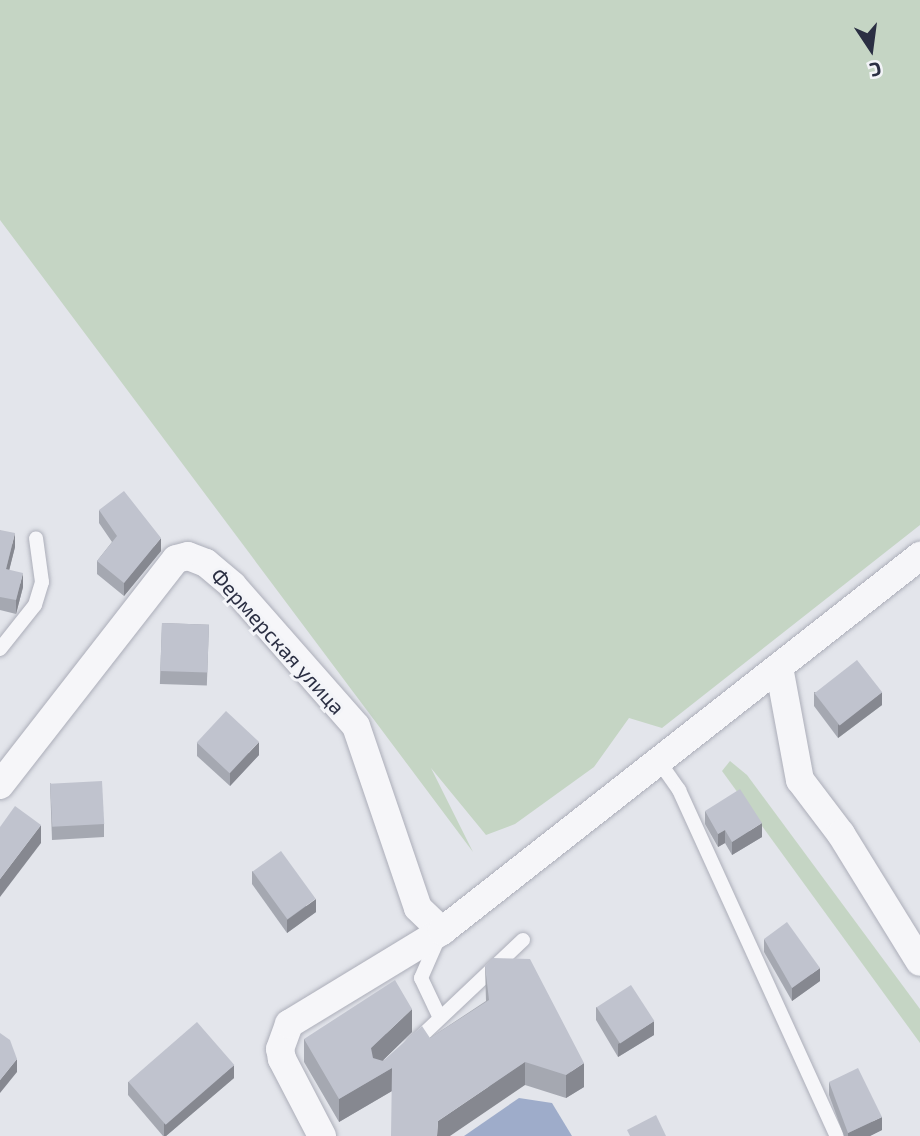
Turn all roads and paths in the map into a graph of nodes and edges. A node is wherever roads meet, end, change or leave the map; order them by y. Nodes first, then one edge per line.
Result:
1 (36, 538) dead end
2 (920, 556) edge
3 (0, 649) edge
4 (779, 667) junction
5 (658, 760) junction
6 (0, 785) edge
7 (442, 931) junction
8 (523, 940) dead end
9 (920, 962) edge
10 (440, 1018) junction
11 (400, 1056) edge
12 (322, 1136) edge
13 (837, 1136) edge

1 - 3 lane
2 - 4 street
4 - 5 street
4 - 9 street
5 - 7 street
5 - 13 lane
6 - 7 street, Фермерская улица
7 - 10 lane
7 - 12 street
8 - 10 lane
10 - 11 lane

